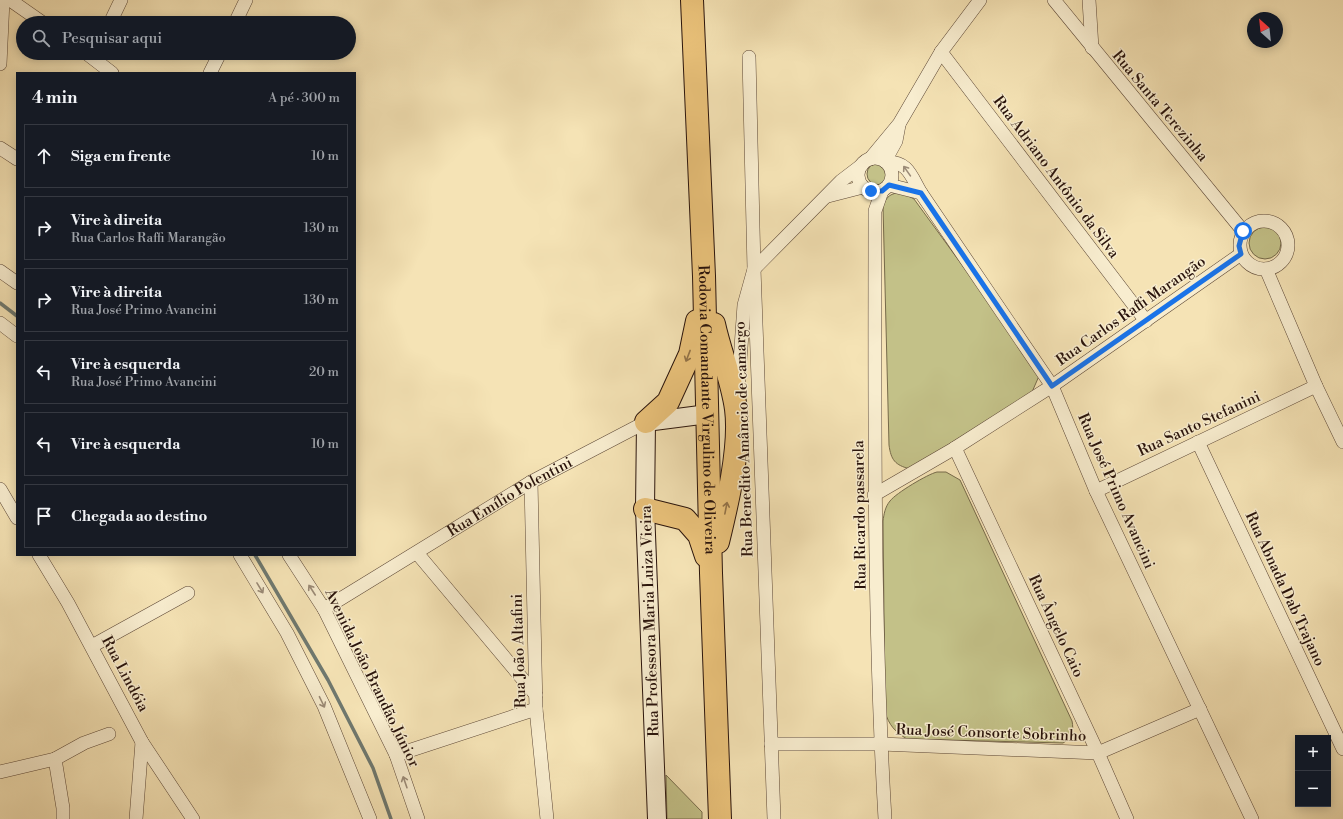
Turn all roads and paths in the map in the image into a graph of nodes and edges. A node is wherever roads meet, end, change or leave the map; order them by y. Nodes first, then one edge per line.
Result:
1 (3, 0) edge
2 (10, 0) edge
3 (121, 0) edge
4 (246, 0) edge
5 (692, 0) edge
6 (980, 0) edge
7 (1054, 0) edge
8 (1089, 0) edge
9 (33, 16) edge
10 (113, 16) edge
11 (238, 16) edge
12 (1092, 48) junction
13 (941, 52) junction
14 (749, 57) dead end
15 (98, 60) edge
16 (216, 60) edge
17 (0, 64) edge
18 (111, 72) edge
19 (210, 72) edge
20 (899, 124) junction
21 (0, 148) edge
22 (16, 159) edge
23 (866, 162) junction
24 (885, 162) junction
25 (865, 188) junction
26 (885, 188) junction
27 (921, 193) junction
28 (828, 196) junction
29 (875, 211) junction
30 (1243, 231) junction
31 (1241, 254) junction
32 (754, 269) junction
33 (1266, 269) junction
34 (0, 271) edge
35 (704, 276) junction
36 (16, 282) edge
37 (1146, 321) junction
38 (0, 323) edge
39 (16, 335) edge
40 (1052, 386) junction
41 (1316, 386) junction
42 (736, 412) junction
43 (708, 414) junction
44 (646, 422) junction
45 (1198, 442) junction
46 (1343, 442) edge
47 (955, 448) junction
48 (531, 482) junction
49 (0, 489) edge
50 (1096, 491) junction
51 (874, 495) junction
52 (645, 509) junction
53 (16, 516) edge
54 (417, 553) junction
55 (40, 556) edge
56 (241, 556) edge
57 (290, 556) edge
58 (711, 573) junction
59 (188, 593) dead end
60 (324, 609) junction
61 (92, 646) junction
62 (536, 695) junction
63 (536, 709) junction
64 (1200, 709) junction
65 (109, 734) dead end
66 (142, 742) junction
67 (771, 744) junction
68 (881, 744) junction
69 (1343, 749) edge
70 (1098, 753) junction
71 (396, 755) junction
72 (55, 759) junction
73 (0, 772) edge
74 (63, 819) edge
75 (136, 819) edge
76 (193, 819) edge
77 (370, 819) edge
78 (418, 819) edge
79 (547, 819) edge
80 (657, 819) edge
81 (720, 819) edge
82 (774, 819) edge
83 (885, 819) edge
84 (1127, 819) edge
85 (1252, 819) edge

1 - 17 street
2 - 9 street
3 - 10 street
4 - 11 street
5 - 35 highway, Rodovia Comandante Virgulino de Oliveira
6 - 13 street
7 - 12 street, Rua Santa Terezinha
8 - 12 street
12 - 30 street, Rua Santa Terezinha
13 - 20 street
13 - 37 street, Rua Adriano Antônio da Silva
14 - 32 street, Rua Benedito Amâncio de camargo
15 - 18 street
16 - 19 street
20 - 23 street
20 - 24 street
21 - 22 street
23 - 24 street
23 - 25 street
23 - 28 street
24 - 26 street
27 -> 24 street, Rua José Primo Avancini
25 - 26 street
25 - 28 street
25 - 29 street, Rua Ricardo passarela
26 - 27 street
26 - 29 street, Rua Ricardo passarela
27 - 40 street, Rua José Primo Avancini
28 - 32 street
29 - 51 street, Rua Ricardo passarela
30 - 31 street
30 - 33 street
31 - 33 street
31 - 37 street, Rua Carlos Raffi Marangão
32 - 42 street
32 - 67 street, Rua Benedito Amâncio de camargo
33 - 41 street
34 - 36 street
35 - 42 highway
35 - 43 highway, Rodovia Comandante Virgulino de Oliveira
35 -> 44 highway
37 - 40 street, Rua Carlos Raffi Marangão
38 - 39 street
40 - 47 street, Rua Carlos Raffi Marangão
40 - 50 street, Rua José Primo Avancini
41 - 45 street, Rua Santo Stefanini
41 - 46 street
42 - 43 highway
58 -> 42 highway
43 - 44 street, Rua Emílio Polentini
43 - 58 highway, Rodovia Comandante Virgulino de Oliveira
44 - 48 street, Rua Emílio Polentini
44 - 52 street, Rua Professora Maria Luiza Vieira
45 - 50 street, Rua Santo Stefanini
45 - 69 street, Rua Abnada Dab Trajano
47 - 51 street, Rua Carlos Raffi Marangão
47 - 70 street, Rua Ângelo Caio
48 - 54 street, Rua Emílio Polentini
48 - 62 street, Rua João Altafini
49 - 53 street
50 - 64 street, Rua José Primo Avancini
51 - 68 street, Rua Ricardo passarela
52 - 58 highway
52 - 80 street, Rua Professora Maria Luiza Vieira
54 - 60 street, Rua Emílio Polentini
54 - 62 street
55 - 61 street, Rua Lindóia
56 -> 77 street
60 -> 57 street, Avenida João Brandão Júnior
58 - 81 highway, Rodovia Comandante Virgulino de Oliveira
59 - 61 street
60 - 71 street, Avenida João Brandão Júnior
61 - 66 street, Rua Lindóia
62 - 63 street, Rua João Altafini
63 - 71 street
63 - 79 street, Rua João Altafini
64 - 70 street, Rua José Consorte Sobrinho
64 - 85 street, Rua José Primo Avancini
65 - 72 street
66 - 75 street
66 - 76 street, Rua Lindóia
67 - 68 street, Rua José Consorte Sobrinho
67 - 82 street, Rua Benedito Amâncio de camargo
68 - 70 street, Rua José Consorte Sobrinho
68 - 83 street, Rua Ricardo passarela
70 - 84 street, Rua Ângelo Caio
78 -> 71 street, Avenida João Brandão Júnior
72 - 73 street
72 - 74 street

